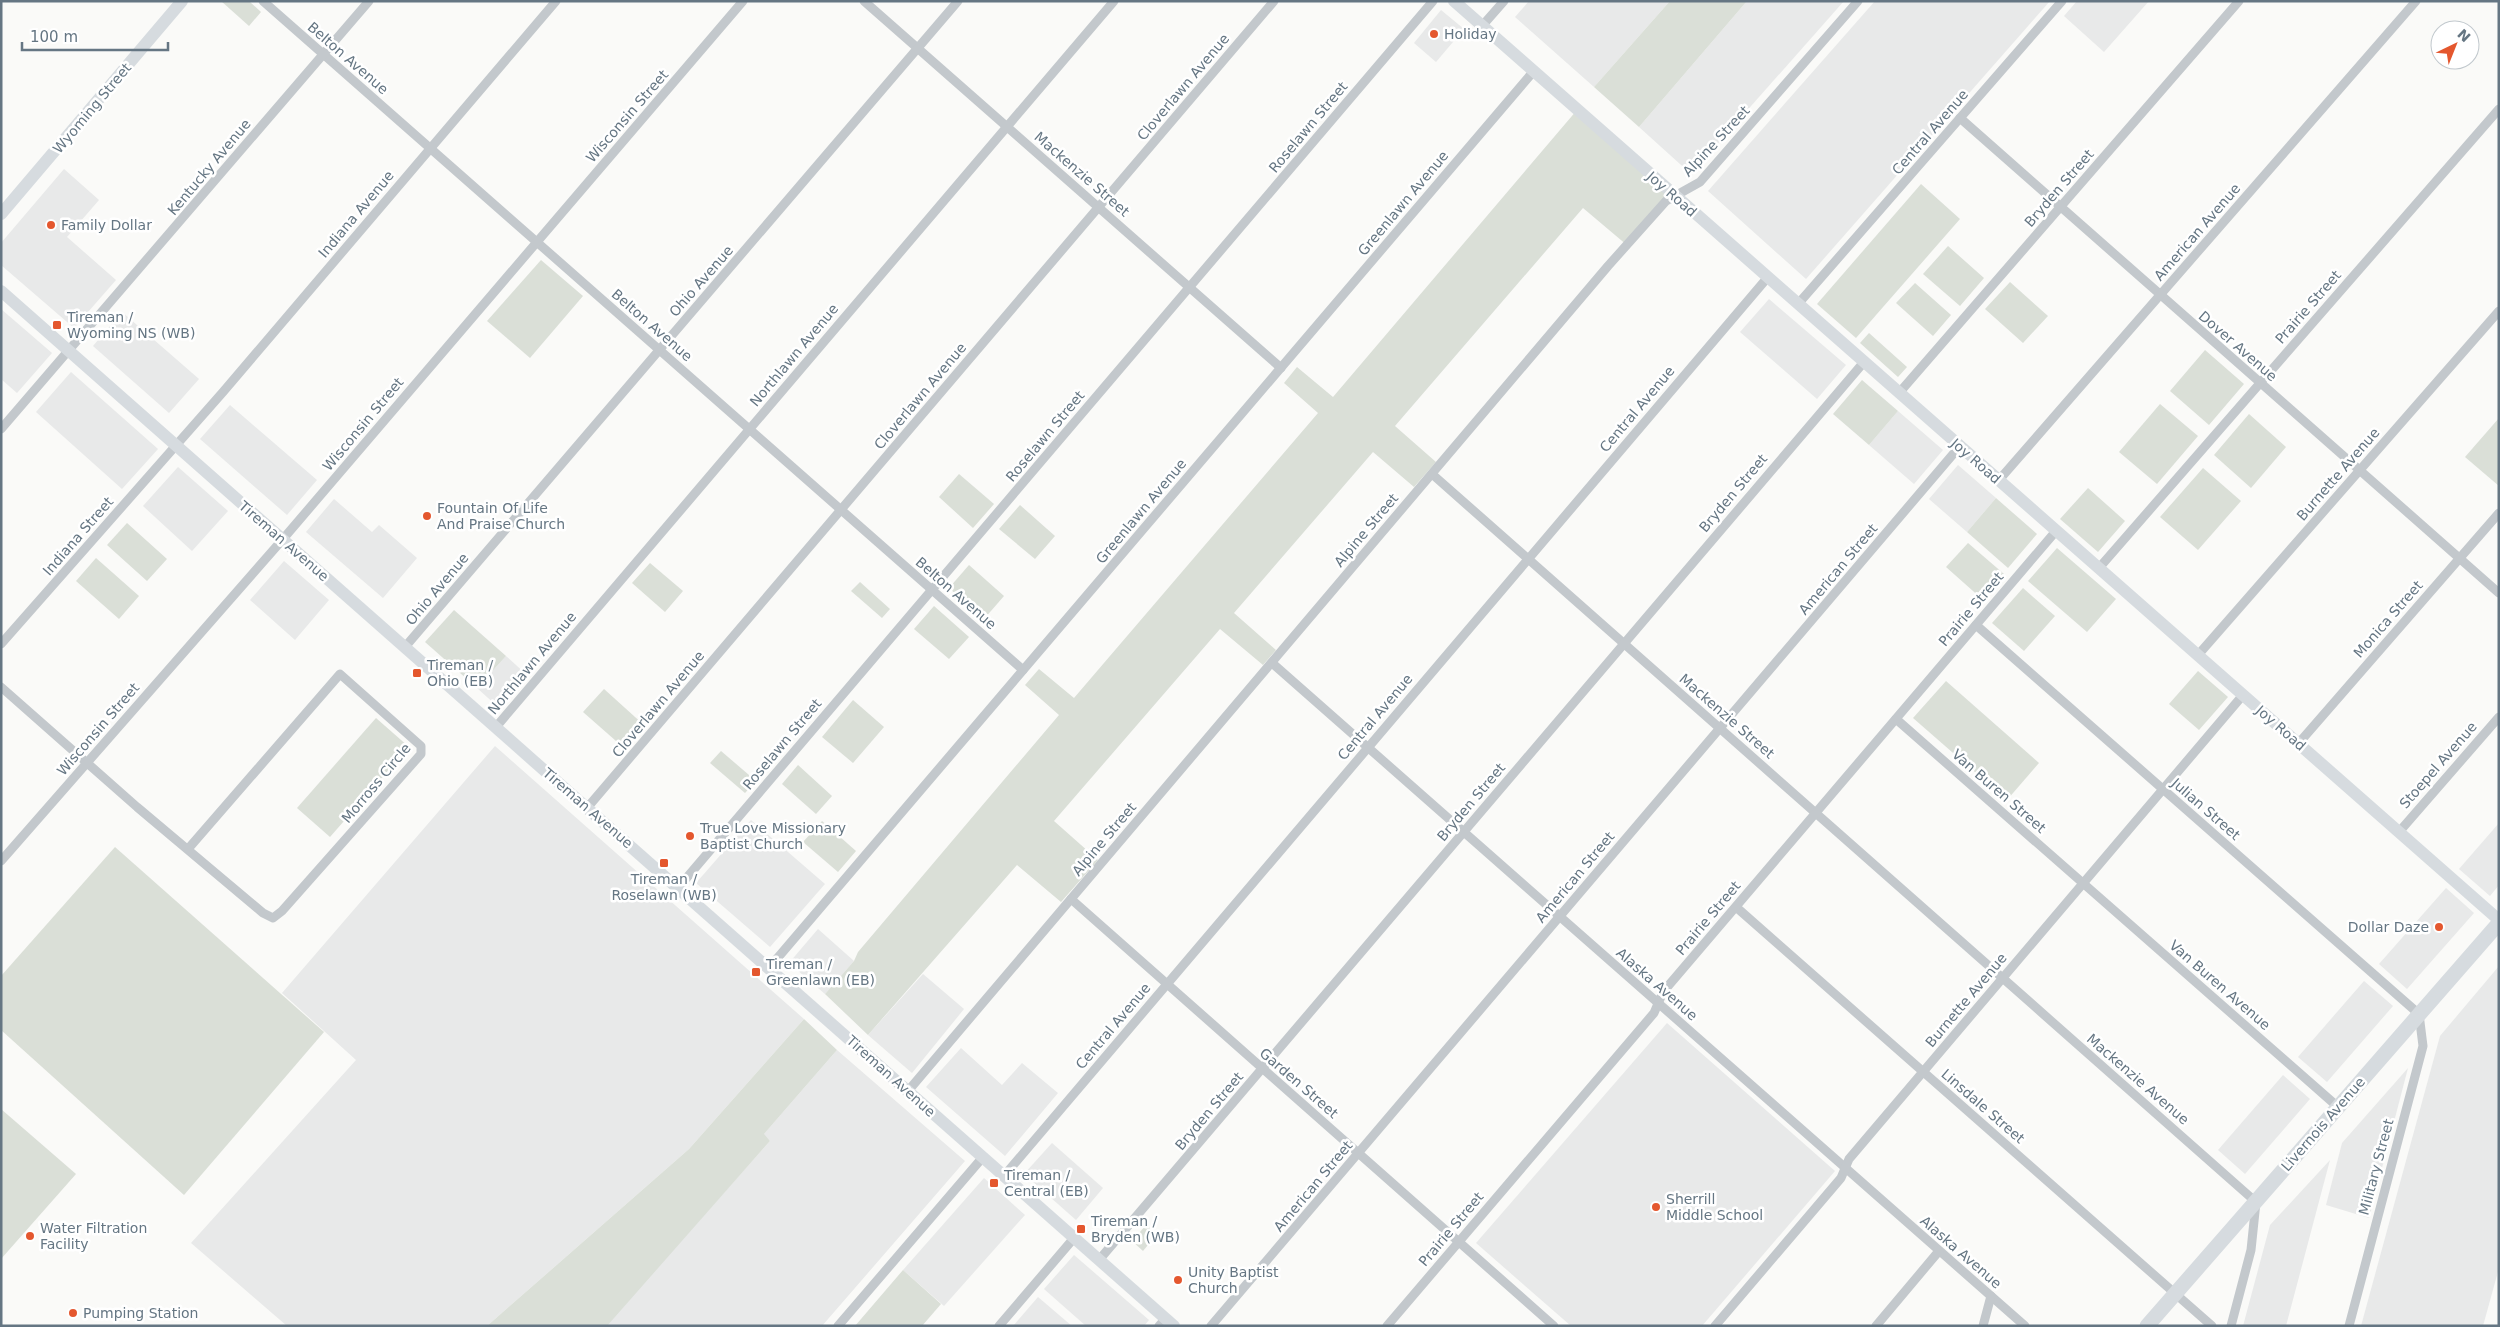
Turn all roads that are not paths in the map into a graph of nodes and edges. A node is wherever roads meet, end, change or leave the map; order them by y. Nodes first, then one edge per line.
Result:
1 (182, 1) edge
2 (263, 1) edge
3 (369, 1) edge
4 (556, 1) edge
5 (743, 1) edge
6 (864, 1) edge
7 (958, 1) edge
8 (1114, 1) edge
9 (1274, 1) edge
10 (1434, 1) edge
11 (1454, 1) edge
12 (1504, 1) edge
13 (1858, 1) edge
14 (2062, 1) edge
15 (2239, 1) edge
16 (2416, 1) edge
17 (1482, 26) junction
18 (918, 49) junction
19 (323, 55) junction
20 (1533, 72) junction
21 (2499, 108) edge
22 (1960, 118) junction
23 (1007, 127) junction
24 (430, 148) junction
25 (1676, 197) junction
26 (1099, 207) junction
27 (2060, 207) junction
28 (1, 214) edge
29 (537, 242) junction
30 (1768, 277) junction
31 (1190, 287) junction
32 (1, 291) edge
33 (2160, 295) junction
34 (1798, 304) junction
35 (2499, 311) edge
36 (70, 351) junction
37 (660, 351) junction
38 (1864, 362) junction
39 (1281, 368) junction
40 (2260, 383) junction
41 (1899, 393) junction
42 (1, 429) edge
43 (749, 429) junction
44 (176, 445) junction
45 (1960, 446) junction
46 (2360, 471) junction
47 (1432, 474) junction
48 (1999, 480) junction
49 (841, 509) junction
50 (2499, 514) edge
51 (2056, 531) junction
52 (282, 539) junction
53 (1528, 559) junction
54 (2460, 559) junction
55 (2099, 568) junction
56 (932, 590) junction
57 (2499, 593) edge
58 (1976, 625) junction
59 (1624, 643) junction
60 (1, 644) edge
61 (405, 647) junction
62 (2198, 655) junction
63 (1272, 662) junction
64 (1023, 670) junction
65 (1, 687) edge
66 (2243, 695) junction
67 (2499, 717) edge
68 (1896, 719) junction
69 (496, 727) junction
70 (1720, 728) junction
71 (2298, 744) junction
72 (1368, 747) junction
73 (87, 763) junction
74 (2163, 789) junction
75 (586, 808) junction
76 (1816, 813) junction
77 (1464, 832) junction
78 (2399, 832) junction
79 (188, 849) junction
80 (1, 861) edge
81 (2083, 883) junction
82 (678, 888) junction
83 (1071, 899) junction
84 (1736, 907) junction
85 (1560, 916) junction
86 (2499, 921) edge
87 (769, 968) junction
88 (2003, 978) junction
89 (1167, 984) junction
90 (1658, 1003) junction
91 (2419, 1014) junction
92 (1263, 1068) junction
93 (1923, 1072) junction
94 (908, 1091) junction
95 (2338, 1107) junction
96 (1358, 1153) junction
97 (983, 1158) junction
98 (1845, 1168) junction
99 (1004, 1176) junction
100 (2256, 1202) junction
101 (1074, 1238) junction
102 (1459, 1242) junction
103 (1939, 1251) junction
104 (1099, 1260) junction
105 (2175, 1294) junction
106 (1991, 1296) junction
107 (1166, 1323) edge
108 (838, 1326) edge
109 (999, 1326) edge
110 (1211, 1326) edge
111 (1387, 1326) edge
112 (1554, 1326) edge
113 (1715, 1326) edge
114 (1876, 1326) edge
115 (1984, 1326) edge
116 (2025, 1326) edge
117 (2147, 1326) edge
118 (2212, 1326) edge
119 (2231, 1326) edge
120 (2349, 1326) edge

1 - 28 street, Wyoming Street
2 - 19 street, Belton Avenue
3 - 19 street, Kentucky Avenue
4 - 24 street, Indiana Avenue
5 - 29 street, Wisconsin Street
6 - 18 street, Mackenzie Street
7 - 18 street, Ohio Avenue
8 - 23 street, Northlawn Avenue
9 - 26 street, Cloverlawn Avenue
10 - 31 street, Roselawn Street
11 - 17 street, Joy Road
12 - 17 street
13 - 25 street, Alpine Street
14 - 22 street, Central Avenue
15 - 27 street, Bryden Street
16 - 33 street, American Avenue
17 - 20 street, Joy Road
18 - 23 street, Mackenzie Street
18 - 37 street, Ohio Avenue
19 - 24 street, Belton Avenue
19 - 36 street, Kentucky Avenue
20 - 25 street, Joy Road
20 - 39 street, Greenlawn Avenue
21 - 40 street, Prairie Street
22 - 27 street, Dover Avenue
22 - 34 street, Central Avenue
23 - 26 street, Mackenzie Street
23 - 43 street, Northlawn Avenue
24 - 29 street, Belton Avenue
24 - 44 street, Indiana Avenue
25 - 30 street, Joy Road
25 - 47 street, Alpine Street
26 - 31 street, Mackenzie Street
26 - 49 street, Cloverlawn Avenue
27 - 33 street, Dover Avenue
27 - 41 street, Bryden Street
29 - 37 street, Belton Avenue
29 - 52 street, Wisconsin Street
30 - 34 street, Joy Road
30 - 53 street, Central Avenue
31 - 39 street, Mackenzie Street
31 - 56 street, Roselawn Street
32 - 36 street, Tireman Avenue
33 - 40 street, Dover Avenue
33 - 48 street, American Avenue
34 - 38 street, Joy Road
35 - 46 street, Burnette Avenue
36 - 42 street, Kentucky Avenue
36 - 44 street, Tireman Avenue
37 - 43 street, Belton Avenue
37 - 61 street, Ohio Avenue
38 - 41 street, Joy Road
38 - 59 street, Bryden Street
39 - 64 street, Greenlawn Avenue
40 - 46 street, Dover Avenue
40 - 55 street, Prairie Street
41 - 45 street, Joy Road
43 - 49 street, Belton Avenue
43 - 69 street, Northlawn Avenue
44 - 52 street, Tireman Avenue
44 - 60 street, Indiana Street
45 - 48 street, Joy Road
45 - 70 street, American Street
46 - 54 street, Dover Avenue
46 - 62 street, Burnette Avenue
47 - 53 street, Mackenzie Street
47 - 63 street, Alpine Street
48 - 51 street, Joy Road
49 - 56 street, Belton Avenue
49 - 75 street, Cloverlawn Avenue
50 - 54 street, Monica Street
51 - 55 street, Joy Road
51 - 58 street, Prairie Street
52 - 61 street, Tireman Avenue
52 - 73 street, Wisconsin Street
53 - 59 street, Mackenzie Street
53 - 72 street, Central Avenue
54 - 57 street, Dover Avenue
54 - 71 street, Monica Street
55 - 62 street, Joy Road
56 - 64 street, Belton Avenue
56 - 82 street, Roselawn Street
58 - 68 street, Prairie Street
58 - 74 street, Julian Street
59 - 70 street, Mackenzie Street
59 - 77 street, Bryden Street
61 - 69 street, Tireman Avenue
62 - 66 street, Joy Road
63 - 72 street, Alaska Avenue
63 - 83 street, Alpine Street
64 - 87 street, Greenlawn Avenue
65 - 73 street, Morross Circle
66 - 71 street, Joy Road
66 - 74 street, Burnette Avenue
67 - 78 street, Stoepel Avenue
68 - 76 street, Prairie Street
68 - 81 street, Van Buren Street
69 - 75 street, Tireman Avenue
70 - 76 street, Mackenzie Street
70 - 85 street, American Street
71 - 78 street, Joy Road
72 - 77 street, Alaska Avenue
72 - 89 street, Central Avenue
73 - 79 street, Morross Circle
73 - 80 street, Wisconsin Street
74 - 81 street, Burnette Avenue
74 - 91 street, Julian Street
75 - 82 street, Tireman Avenue
76 - 84 street, Prairie Street
76 - 88 street, Mackenzie Street
77 - 85 street, Alaska Avenue
77 - 92 street, Bryden Street
78 - 86 street, Joy Road
79 - 79 street, Morross Circle
81 - 88 street, Burnette Avenue
81 - 95 street, Van Buren Avenue
82 - 87 street, Tireman Avenue
83 - 89 street, Garden Street
83 - 94 street, Alpine Street
84 - 90 street, Prairie Street
84 - 93 street, Linsdale Street
85 - 90 street, Alaska Avenue
85 - 96 street, American Street
86 - 91 main road, Livernois Avenue
87 - 94 street, Tireman Avenue
88 - 93 street, Burnette Avenue
88 - 100 street, Mackenzie Avenue
89 - 92 street, Garden Street
89 - 99 street, Central Avenue
90 - 98 street, Alaska Avenue
90 - 102 street, Prairie Street
91 - 95 main road, Livernois Avenue
91 - 120 street, Military Street
92 - 96 street, Garden Street
92 - 104 street, Bryden Street
93 - 98 street, Burnette Avenue
93 - 105 street, Linsdale Street
94 - 97 street, Tireman Avenue
95 - 100 main road, Livernois Avenue
96 - 102 street, Garden Street
96 - 110 street, American Street
97 - 99 street, Tireman Avenue
97 - 108 street
98 - 103 street, Alaska Avenue
98 - 113 street, Burnette Avenue
99 - 101 street, Tireman Avenue
100 - 105 main road, Livernois Avenue
100 - 119 street
101 - 104 street, Tireman Avenue
101 - 109 street
102 - 111 street, Prairie Street
102 - 112 street, Garden Street
103 - 106 street, Alaska Avenue
103 - 114 street
104 - 107 street, Tireman Avenue
105 - 117 main road, Livernois Avenue
105 - 118 street, Linsdale Street
106 - 115 street
106 - 116 street, Alaska Avenue

